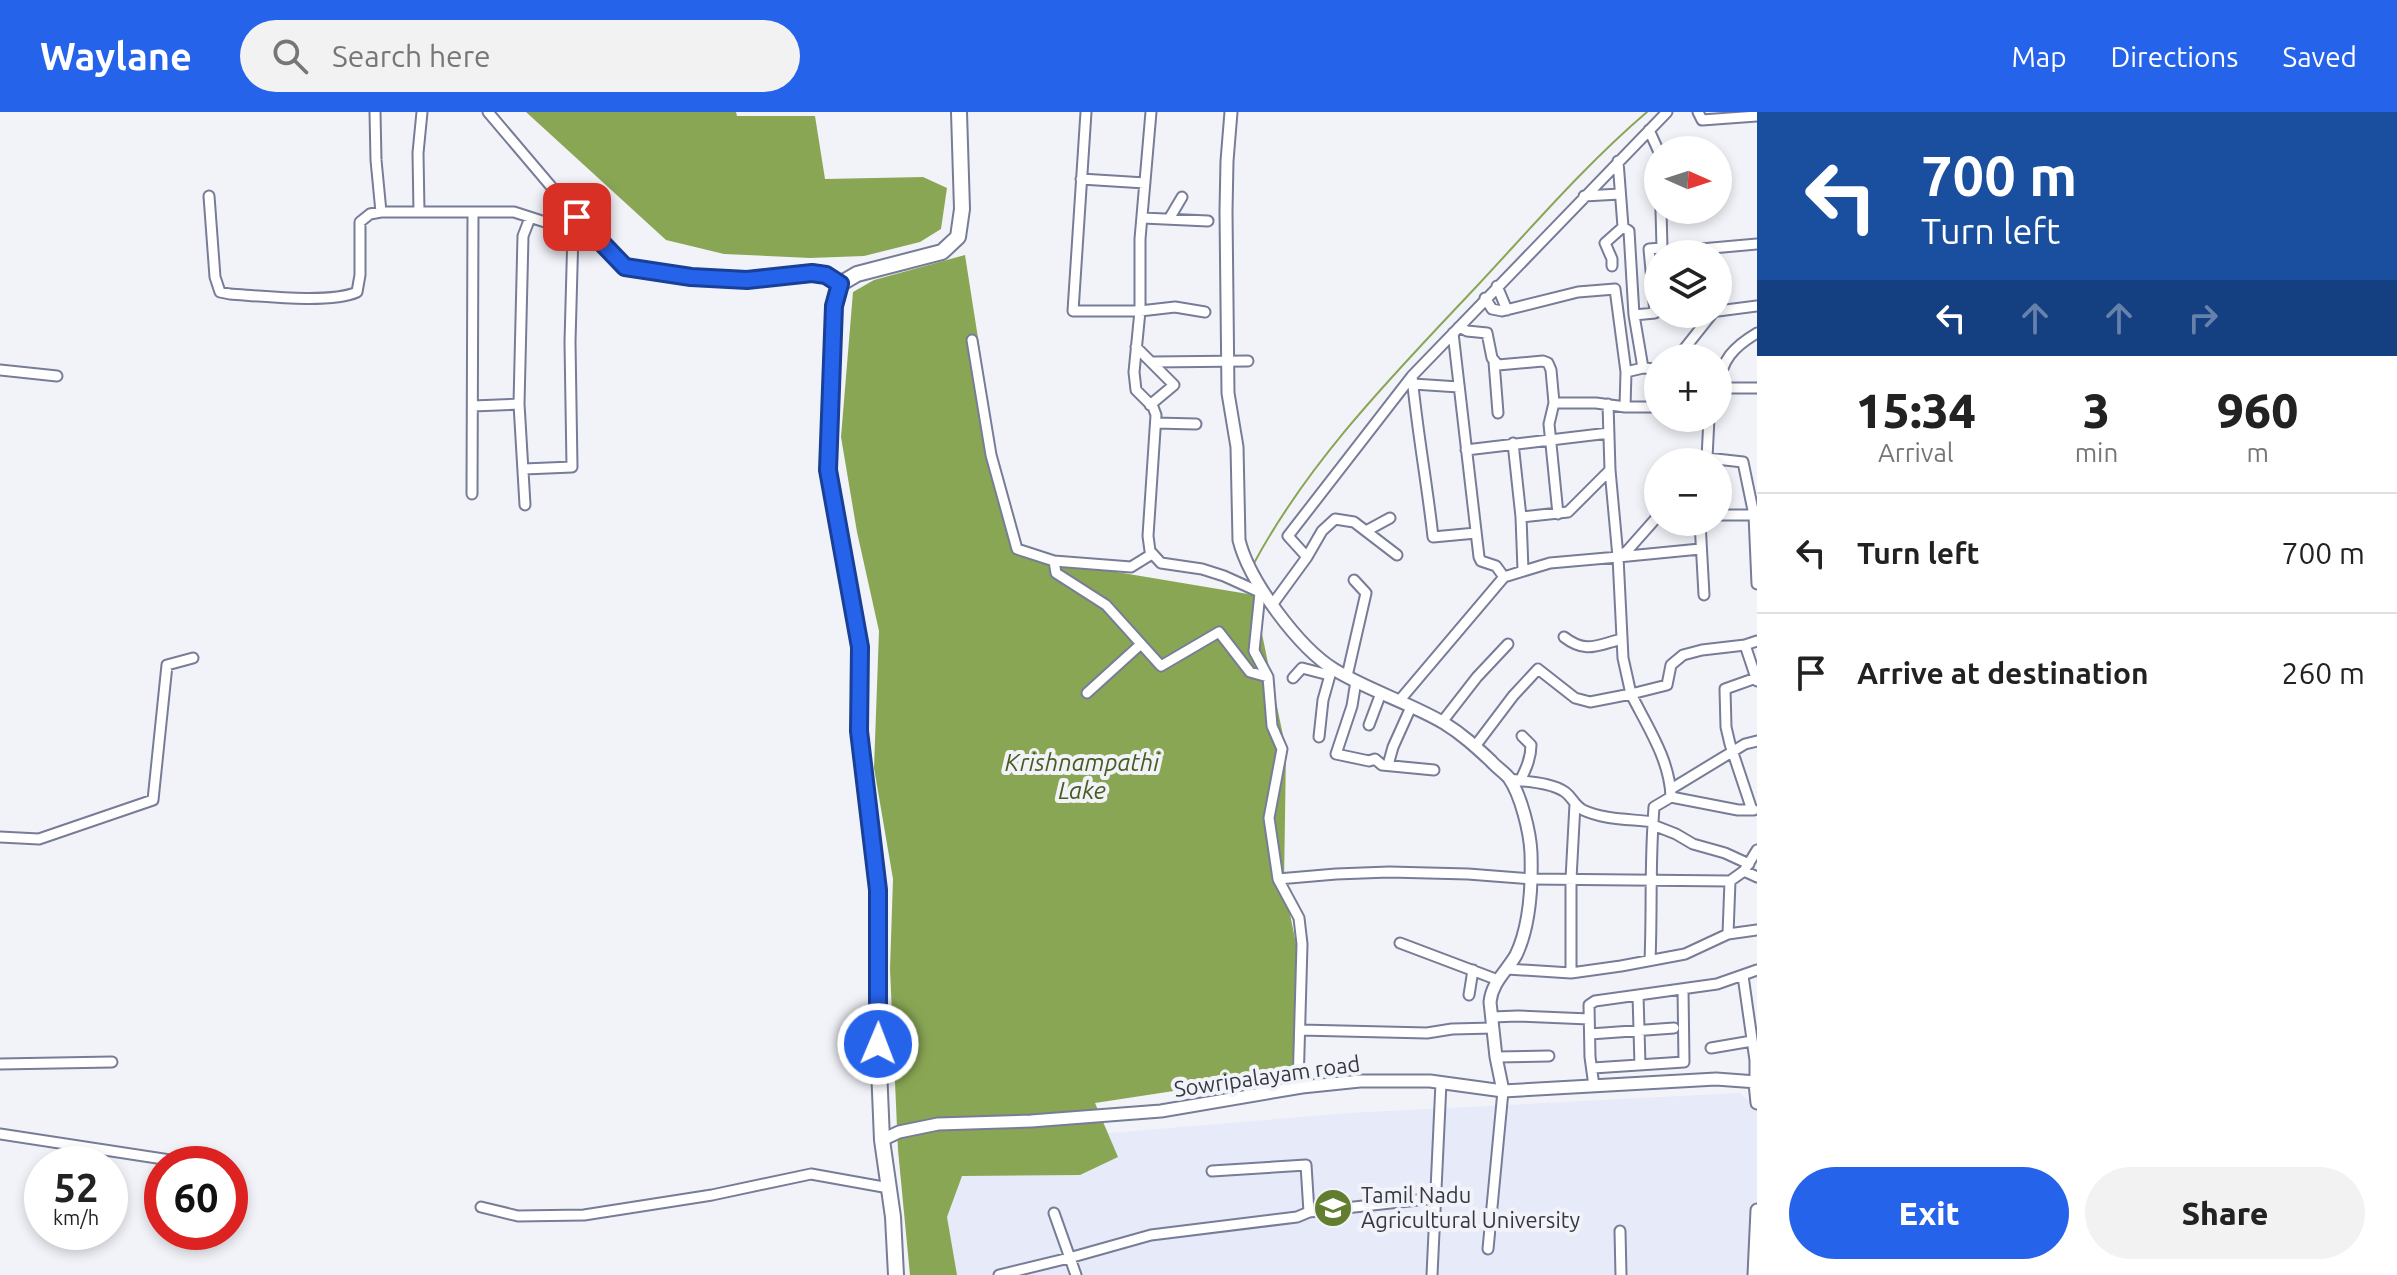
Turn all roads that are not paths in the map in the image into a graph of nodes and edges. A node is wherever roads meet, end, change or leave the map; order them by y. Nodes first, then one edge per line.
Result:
1 (375, 112) edge
2 (422, 112) edge
3 (488, 112) edge
4 (959, 112) edge
5 (1086, 112) edge
6 (1151, 112) edge
7 (1231, 112) edge
8 (1667, 112) edge
9 (1698, 112) edge
10 (1757, 116) edge
11 (1649, 130) junction
12 (1652, 136) edge
13 (1618, 161) junction
14 (1081, 179) junction
15 (1145, 183) junction
16 (1620, 194) junction
17 (209, 196) dead end
18 (1584, 196) junction
19 (1182, 197) dead end
20 (381, 212) junction
21 (419, 212) junction
22 (473, 214) junction
23 (577, 217) junction
24 (530, 218) junction
25 (1143, 218) junction
26 (1169, 219) junction
27 (1208, 221) dead end
28 (1661, 224) edge
29 (1623, 227) junction
30 (573, 231) junction
31 (1757, 244) edge
32 (1732, 246) edge
33 (1612, 266) dead end
34 (840, 284) junction
35 (1497, 286) junction
36 (1485, 298) junction
37 (1757, 306) edge
38 (1732, 309) edge
39 (1507, 310) junction
40 (1140, 311) junction
41 (1205, 312) dead end
42 (1634, 315) junction
43 (1701, 328) edge
44 (1456, 330) junction
45 (1757, 333) edge
46 (972, 340) dead end
47 (1688, 344) edge
48 (1136, 347) junction
49 (1732, 354) edge
50 (1228, 360) junction
51 (1248, 361) dead end
52 (1152, 362) junction
53 (1494, 362) junction
54 (1643, 368) joint
55 (0, 370) edge
56 (1626, 372) junction
57 (57, 376) dead end
58 (1413, 380) junction
59 (1459, 387) junction
60 (1732, 388) edge
61 (1757, 388) edge
62 (1554, 403) junction
63 (519, 404) junction
64 (1608, 404) junction
65 (1150, 405) junction
66 (473, 406) junction
67 (1625, 407) junction
68 (1644, 407) edge
69 (1498, 413) dead end
70 (1156, 423) junction
71 (1196, 424) dead end
72 (1609, 433) junction
73 (1550, 439) junction
74 (1513, 443) junction
75 (1466, 450) junction
76 (1732, 461) edge
77 (1743, 462) junction
78 (524, 469) junction
79 (1610, 470) junction
80 (1757, 472) edge
81 (472, 494) dead end
82 (525, 505) dead end
83 (1756, 513) edge
84 (1558, 514) junction
85 (1732, 514) edge
86 (1521, 517) junction
87 (1390, 518) dead end
88 (1366, 531) junction
89 (1644, 532) edge
90 (1476, 533) junction
91 (1700, 536) edge
92 (1700, 549) junction
93 (1152, 554) junction
94 (1397, 555) dead end
95 (1307, 557) junction
96 (1618, 557) junction
97 (1054, 561) junction
98 (1523, 570) junction
99 (1504, 577) junction
100 (1354, 580) dead end
101 (1757, 584) edge
102 (1262, 593) junction
103 (1704, 595) dead end
104 (1564, 637) dead end
105 (1622, 639) junction
106 (1757, 641) edge
107 (1141, 644) junction
108 (1508, 644) dead end
109 (1745, 645) junction
110 (193, 658) dead end
111 (1754, 666) edge
112 (1331, 672) junction
113 (1268, 677) junction
114 (1293, 678) dead end
115 (1351, 678) junction
116 (1756, 680) edge
117 (1087, 693) dead end
118 (1381, 693) junction
119 (1631, 694) junction
120 (1399, 701) junction
121 (1411, 707) junction
122 (1442, 722) junction
123 (1369, 725) dead end
124 (1522, 736) dead end
125 (1319, 737) dead end
126 (1757, 741) edge
127 (1476, 745) junction
128 (1732, 751) junction
129 (1388, 765) junction
130 (1434, 770) dead end
131 (1514, 780) junction
132 (1671, 793) junction
133 (1575, 804) junction
134 (1754, 810) edge
135 (1653, 824) junction
136 (0, 837) edge
137 (1757, 850) edge
138 (1746, 867) junction
139 (1757, 877) edge
140 (1278, 879) junction
141 (1531, 879) junction
142 (1571, 879) junction
143 (1650, 881) junction
144 (1730, 881) junction
145 (1757, 930) edge
146 (1728, 934) junction
147 (1400, 943) dead end
148 (1650, 960) junction
149 (1507, 969) junction
150 (1473, 970) junction
151 (1757, 970) edge
152 (1571, 973) junction
153 (1743, 976) junction
154 (1498, 980) junction
155 (1683, 989) junction
156 (1469, 995) dead end
157 (1638, 995) junction
158 (1589, 1019) junction
159 (1493, 1023) junction
160 (1674, 1028) dead end
161 (1300, 1030) junction
162 (1640, 1031) junction
163 (1590, 1034) junction
164 (1752, 1041) junction
165 (1711, 1048) dead end
166 (1549, 1056) dead end
167 (1496, 1057) junction
168 (112, 1062) dead end
169 (0, 1064) edge
170 (1640, 1065) junction
171 (1593, 1068) junction
172 (1441, 1083) junction
173 (1756, 1083) edge
174 (1594, 1086) junction
175 (1298, 1087) junction
176 (1503, 1091) junction
177 (1757, 1103) edge
178 (0, 1134) edge
179 (882, 1140) junction
180 (144, 1156) edge
181 (1212, 1171) dead end
182 (889, 1188) junction
183 (1436, 1198) junction
184 (481, 1207) dead end
185 (1757, 1210) edge
186 (1309, 1212) junction
187 (1054, 1213) dead end
188 (1620, 1231) dead end
189 (1488, 1249) dead end
190 (1072, 1258) junction
191 (1024, 1272) edge
192 (896, 1275) edge
193 (999, 1275) edge
194 (1076, 1275) edge
195 (1432, 1275) edge
196 (1621, 1275) edge
197 (1754, 1275) edge

1 - 20 street
2 - 21 street
3 - 23 street
4 - 34 main road
5 - 14 street
6 - 15 street
7 - 50 street
8 - 11 street
9 - 10 street
11 - 12 street
11 - 13 street
13 - 16 street
13 - 18 street
14 - 15 street
14 - 40 street
15 - 25 street
16 - 18 street
16 - 29 street
17 - 20 street
18 - 35 street
19 - 26 street
20 - 21 street
21 - 22 street
22 - 24 street
22 - 66 street
23 - 30 street
23 - 34 street
24 - 30 street
24 - 63 street
25 - 26 street
25 - 40 street
26 - 27 street
28 - 42 street
29 - 33 street
29 - 42 street
30 - 78 street
31 - 32 street
34 - 179 main road
35 - 36 street
35 - 39 street
36 - 39 street
36 - 44 street
37 - 38 street
39 - 56 street
40 - 41 street
40 - 48 street
42 - 54 street
43 - 47 street
44 - 53 street
44 - 58 street
44 - 59 street
45 - 49 street
46 - 97 street
48 - 52 street
48 - 65 street
50 - 51 street
50 - 52 street
50 - 102 street
52 - 65 street
53 - 62 street
53 - 69 street
54 - 56 street
55 - 57 street
56 - 67 street
58 - 59 street
58 - 90 street
58 - 95 street
59 - 75 street
60 - 61 street
62 - 64 street
62 - 73 street
63 - 66 street
63 - 78 street
64 - 67 street
64 - 72 street
65 - 70 street
66 - 81 street
67 - 68 street
70 - 71 street
70 - 93 street
72 - 73 street
72 - 79 street
73 - 74 street
73 - 84 street
74 - 75 street
74 - 86 street
75 - 90 street
76 - 77 street
77 - 80 street
77 - 83 street
78 - 82 street
79 - 84 street
79 - 96 street
83 - 85 street
83 - 101 street
84 - 86 street
86 - 98 street
87 - 88 street
88 - 94 street
88 - 95 street
89 - 96 street
90 - 99 street
91 - 92 street
92 - 96 street
92 - 103 street
93 - 97 street
93 - 102 street
95 - 102 street
96 - 98 street
96 - 105 street
97 - 107 street
98 - 99 street
99 - 120 street
100 - 115 street
102 - 112 street
102 - 113 street
104 - 105 street
105 - 119 street
106 - 109 street
107 - 113 street
107 - 117 street
108 - 122 street
109 - 111 street
109 - 119 street
110 - 136 street
111 - 116 street
112 - 114 street
112 - 115 street
112 - 125 street
113 - 140 street
115 - 118 street
115 - 129 street
116 - 128 street
118 - 120 street
118 - 123 street
119 - 127 street
119 - 132 street
120 - 121 street
121 - 122 street
121 - 129 street
122 - 127 street
124 - 131 street
126 - 128 street
127 - 131 street
128 - 132 street
128 - 134 street
129 - 130 street
131 - 133 street
131 - 141 street
132 - 134 street
132 - 135 street
133 - 135 street
133 - 142 street
135 - 138 street
135 - 143 street
137 - 138 street
138 - 139 street
138 - 144 street
140 - 141 street
140 - 161 street
141 - 142 street
141 - 149 street
142 - 143 street
142 - 152 street
143 - 144 street
143 - 148 street
144 - 146 street
145 - 146 street
146 - 148 street
147 - 150 street
148 - 152 street
149 - 152 street
149 - 154 street
150 - 154 street
150 - 156 street
151 - 153 street
153 - 155 street
153 - 164 street
154 - 159 street
155 - 157 street
155 - 170 street
157 - 158 street
157 - 162 street
158 - 159 street
158 - 163 street
159 - 161 street
159 - 167 street
160 - 162 street
161 - 175 street
162 - 163 street
162 - 170 street
163 - 171 street
164 - 165 street
164 - 173 street
166 - 167 street
167 - 176 street
168 - 169 street
170 - 171 street
171 - 174 street
172 - 175 street, Sowripalayam road
172 - 176 street, Sowripalayam road
172 - 183 street
173 - 174 street, Sowripalayam road
173 - 177 street
174 - 176 street, Sowripalayam road
175 - 179 street, Sowripalayam road
176 - 189 street
178 - 180 street
179 - 182 main road
181 - 186 street
182 - 184 street
182 - 192 main road
183 - 186 street
183 - 195 street
185 - 197 street
186 - 190 street
187 - 190 street
188 - 196 street
190 - 191 street
190 - 194 street
191 - 193 street

